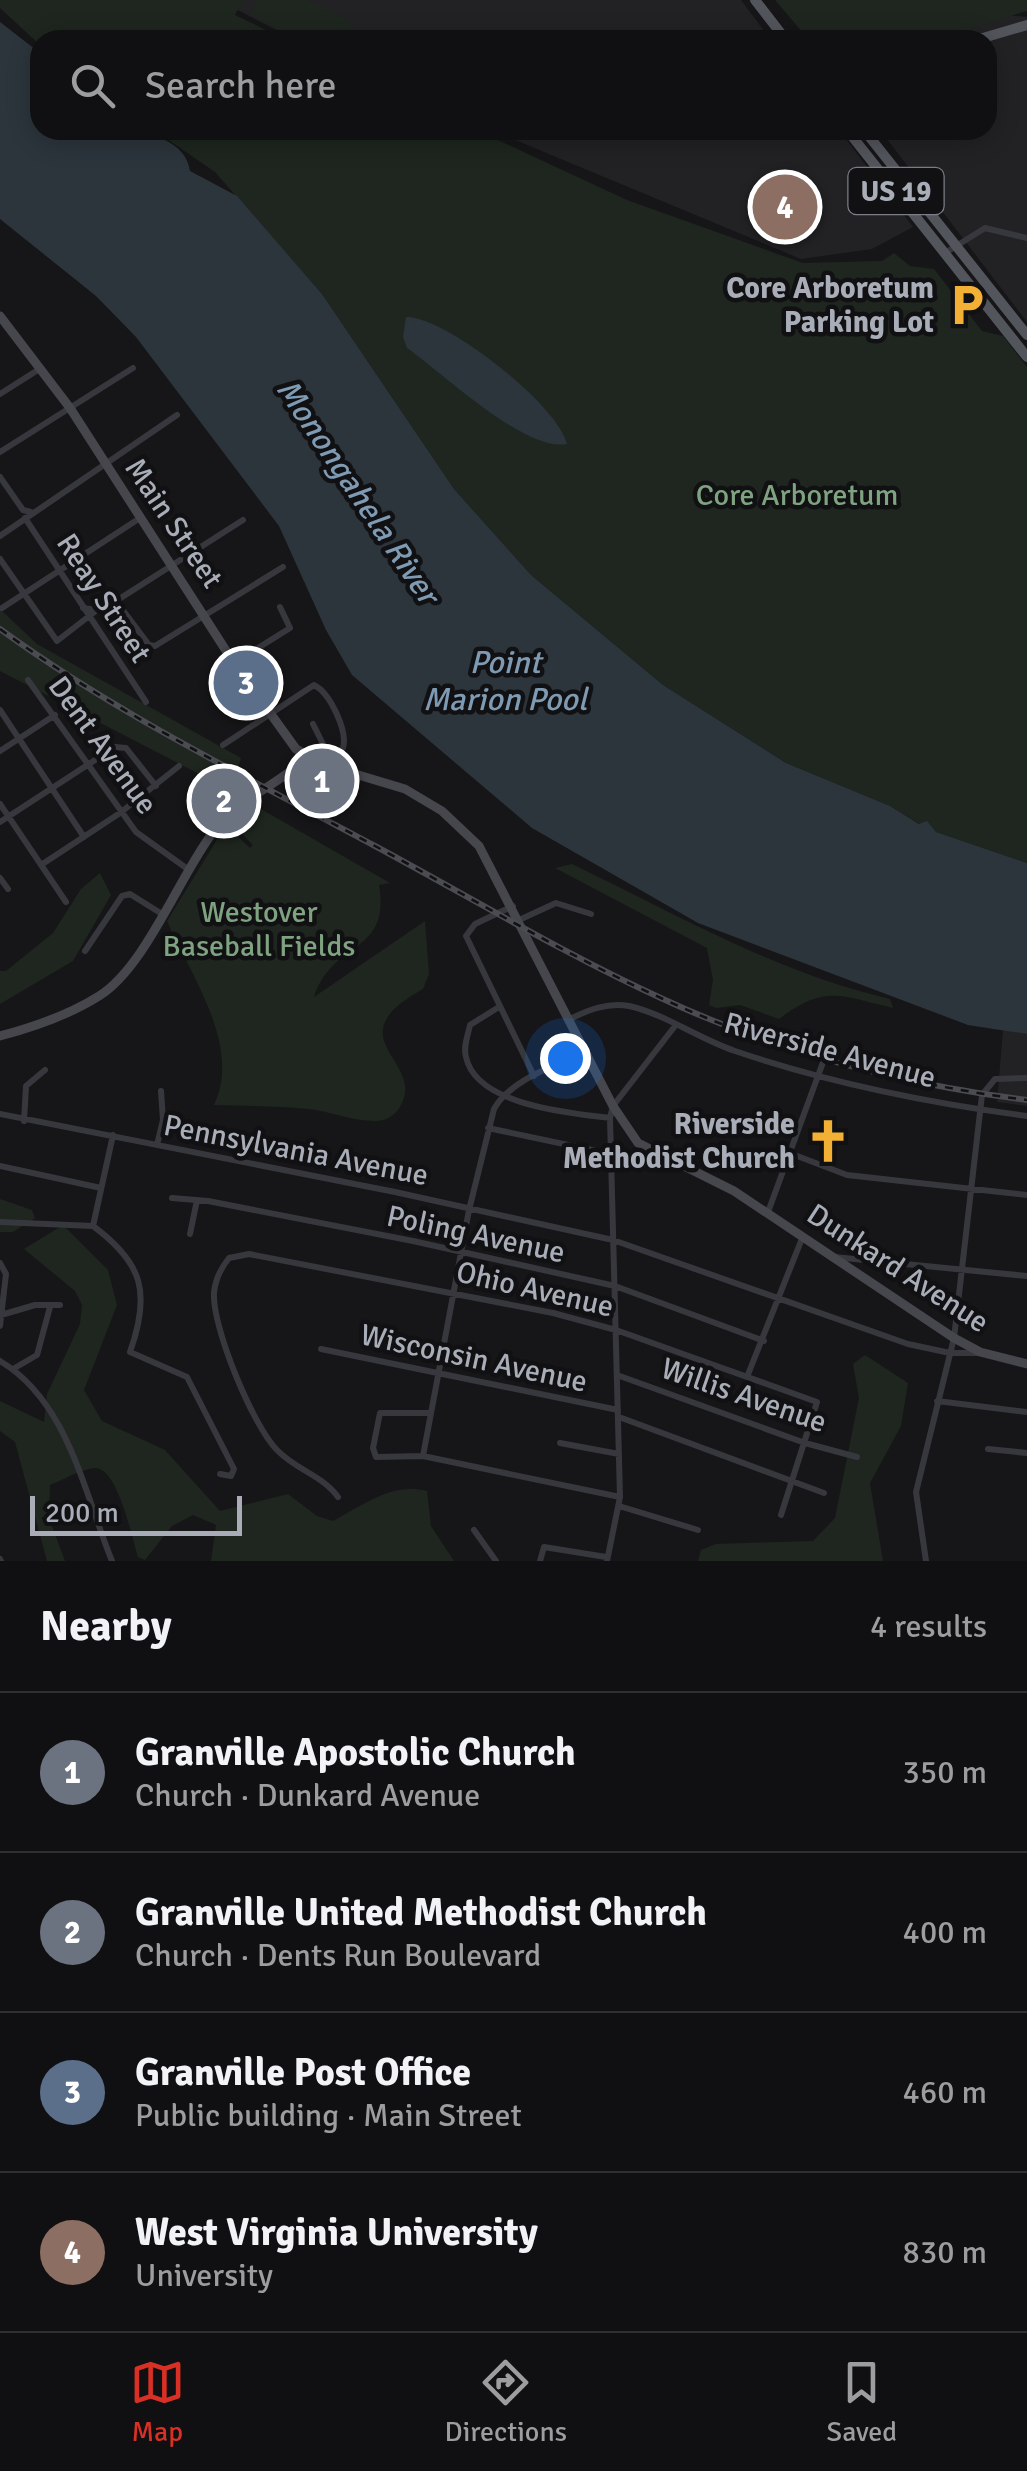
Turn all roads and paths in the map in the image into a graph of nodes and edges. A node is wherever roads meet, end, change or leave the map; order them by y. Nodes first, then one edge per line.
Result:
1 (755, 0) edge
2 (1027, 25) edge
3 (778, 30) edge
4 (997, 34) edge
5 (855, 140) edge
6 (872, 140) edge
7 (1027, 238) edge
8 (957, 244) junction
9 (946, 253) junction
10 (2, 321) edge
11 (1027, 335) edge
12 (1027, 357) edge
13 (42, 368) junction
14 (133, 368) dead end
15 (0, 394) edge
16 (70, 408) junction
17 (177, 416) dead end
18 (0, 452) edge
19 (104, 464) junction
20 (0, 478) edge
21 (28, 515) junction
22 (140, 518) junction
23 (244, 520) dead end
24 (0, 536) edge
25 (0, 560) edge
26 (172, 565) junction
27 (282, 567) dead end
28 (58, 572) junction
29 (25, 593) junction
30 (116, 601) junction
31 (280, 607) dead end
32 (2, 608) dead end
33 (83, 608) junction
34 (97, 610) junction
35 (205, 615) junction
36 (89, 619) junction
37 (234, 663) junction
38 (28, 680) dead end
39 (146, 702) dead end
40 (0, 710) edge
41 (270, 713) junction
42 (54, 716) junction
43 (313, 724) dead end
44 (19, 739) junction
45 (223, 745) dead end
46 (0, 751) edge
47 (333, 754) junction
48 (306, 758) junction
49 (89, 764) junction
50 (179, 766) dead end
51 (331, 767) junction
52 (156, 786) junction
53 (51, 788) junction
54 (0, 804) edge
55 (120, 812) junction
56 (8, 816) junction
57 (0, 822) edge
58 (84, 837) junction
59 (41, 865) junction
60 (190, 871) junction
61 (0, 878) edge
62 (8, 889) dead end
63 (66, 902) dead end
64 (513, 906) junction
65 (162, 914) junction
66 (591, 914) dead end
67 (519, 920) junction
68 (85, 952) dead end
69 (500, 1007) junction
70 (570, 1019) junction
71 (675, 1026) junction
72 (0, 1036) edge
73 (830, 1046) dead end
74 (586, 1051) junction
75 (45, 1070) dead end
76 (820, 1075) junction
77 (534, 1076) junction
78 (1027, 1078) edge
79 (161, 1091) dead end
80 (501, 1097) junction
81 (613, 1106) junction
82 (980, 1110) junction
83 (0, 1114) edge
84 (1027, 1116) edge
85 (610, 1118) junction
86 (24, 1120) junction
87 (488, 1128) junction
88 (113, 1136) junction
89 (157, 1145) junction
90 (611, 1154) junction
91 (792, 1154) junction
92 (0, 1166) edge
93 (101, 1188) junction
94 (971, 1189) junction
95 (1027, 1196) edge
96 (172, 1198) dead end
97 (197, 1200) junction
98 (469, 1210) junction
99 (768, 1212) junction
100 (0, 1222) edge
101 (93, 1226) junction
102 (190, 1234) dead end
103 (803, 1236) junction
104 (613, 1240) junction
105 (462, 1254) junction
106 (834, 1257) junction
107 (0, 1263) edge
108 (962, 1269) junction
109 (1027, 1276) edge
110 (614, 1286) junction
111 (456, 1293) junction
112 (778, 1299) junction
113 (60, 1306) dead end
114 (50, 1307) junction
115 (1, 1315) edge
116 (0, 1326) edge
117 (616, 1330) junction
118 (954, 1338) junction
119 (764, 1341) junction
120 (321, 1349) dead end
121 (980, 1352) junction
122 (950, 1353) junction
123 (0, 1361) edge
124 (1027, 1364) edge
125 (13, 1369) junction
126 (438, 1373) junction
127 (617, 1376) junction
128 (747, 1378) junction
129 (937, 1401) junction
130 (1027, 1412) edge
131 (428, 1413) junction
132 (618, 1414) junction
133 (560, 1443) dead end
134 (805, 1443) junction
135 (988, 1450) dead end
136 (1027, 1453) edge
137 (619, 1454) junction
138 (422, 1456) junction
139 (857, 1456) dead end
140 (220, 1474) dead end
141 (791, 1483) junction
142 (824, 1493) dead end
143 (620, 1496) junction
144 (338, 1497) dead end
145 (619, 1506) junction
146 (781, 1515) dead end
147 (474, 1530) dead end
148 (698, 1530) dead end
149 (606, 1559) edge
150 (112, 1561) edge
151 (496, 1561) edge
152 (540, 1561) edge
153 (926, 1561) edge

1 - 3 main road
2 - 4 main road
5 - 9 main road, US 19
6 - 8 main road, US 19
7 - 8 street
8 - 9 street
8 - 11 main road, US 19
9 - 12 main road, US 19
10 - 13 main road, Main Street
13 - 15 street
13 - 16 main road, Main Street
14 - 16 street
16 - 18 street
16 - 19 main road, Main Street
17 - 19 street
19 - 21 street
19 - 22 main road, Main Street
20 - 21 street, Reay Street
21 - 24 street
21 - 28 street, Reay Street
22 - 26 main road, Main Street
22 - 28 street
23 - 26 street
25 - 29 street
26 - 30 street
26 - 35 main road, Main Street
27 - 35 street
28 - 29 street
28 - 33 street, Reay Street
29 - 32 street
29 - 36 street
30 - 34 street
30 - 35 street
31 - 37 street
33 - 34 street
33 - 36 street, Reay Street
34 - 36 street
35 - 37 main road, Main Street
36 - 39 street, Reay Street
37 - 41 main road, Main Street
38 - 42 street, Dent Avenue
40 - 44 street
41 - 45 street
41 - 47 street
41 - 48 main road, Main Street
42 - 44 street
42 - 49 street, Dent Avenue
43 - 47 street
44 - 46 street
44 - 53 street
47 - 51 street
48 - 51 main road, Dunkard Avenue
48 - 60 main road
49 - 52 street
49 - 53 street
49 - 55 street, Dent Avenue
50 - 52 street
51 - 64 main road, Dunkard Avenue
52 - 55 street
53 - 56 street
53 - 58 street
54 - 56 street
55 - 58 street
55 - 60 street, Dent Avenue
56 - 57 street
56 - 59 street
58 - 59 street
59 - 63 street
60 - 65 main road
61 - 62 street
64 - 67 main road, Dunkard Avenue
64 - 69 street
65 - 68 street
65 - 72 main road
66 - 67 street
67 - 70 main road, Dunkard Avenue
69 - 77 street
69 - 80 street
70 - 71 street, Riverside Avenue
70 - 74 main road, Dunkard Avenue
71 - 76 street, Riverside Avenue
71 - 81 street
73 - 76 street
74 - 77 street
74 - 81 main road, Dunkard Avenue
75 - 86 street
76 - 82 street, Riverside Avenue
76 - 91 street
77 - 80 street
78 - 82 street
79 - 89 street
80 - 85 street
80 - 87 street
81 - 85 street
81 - 99 main road, Dunkard Avenue
82 - 84 street, Riverside Avenue
82 - 94 street
83 - 86 street, Pennsylvania Avenue
85 - 90 street
86 - 88 street, Pennsylvania Avenue
87 - 90 street
87 - 98 street
88 - 89 street, Pennsylvania Avenue
88 - 93 street
89 - 98 street, Pennsylvania Avenue
90 - 104 street
91 - 94 street
91 - 99 street
92 - 93 street
93 - 101 street
94 - 95 street
94 - 108 street
96 - 97 street, Poling Avenue
97 - 102 street
97 - 105 street, Poling Avenue
98 - 104 street, Pennsylvania Avenue
98 - 105 street
99 - 103 main road, Dunkard Avenue
100 - 101 street
101 - 140 street
103 - 106 main road, Dunkard Avenue
103 - 112 street
104 - 110 street
104 - 112 street, Pennsylvania Avenue
105 - 110 street, Poling Avenue
105 - 111 street
106 - 108 street
106 - 118 main road, Dunkard Avenue
107 - 115 street
108 - 109 street
108 - 118 street
110 - 117 street
110 - 119 street, Poling Avenue
111 - 117 street, Ohio Avenue
111 - 126 street
111 - 144 street, Ohio Avenue
112 - 119 street
112 - 122 street, Pennsylvania Avenue
113 - 114 street
114 - 115 street
114 - 125 street
115 - 116 street
117 - 127 street
117 - 128 street, Ohio Avenue
118 - 121 main road, Dunkard Avenue
118 - 122 street
119 - 128 street
120 - 126 street, Wisconsin Avenue
121 - 122 street, Pennsylvania Avenue
121 - 124 main road, Dunkard Avenue
122 - 129 street
123 - 125 street
125 - 150 street
126 - 131 street
126 - 132 street, Wisconsin Avenue
127 - 132 street
127 - 134 street, Willis Avenue
128 - 134 street, Ohio Avenue
129 - 130 street
129 - 153 street
131 - 138 street
131 - 138 street
132 - 137 street
132 - 141 street, Wisconsin Avenue
133 - 137 street
134 - 139 street, Willis Avenue
134 - 141 street
135 - 136 street
137 - 143 street
138 - 143 street
141 - 142 street, Wisconsin Avenue
141 - 146 street
143 - 145 street
145 - 148 street
145 - 149 street
147 - 151 street
149 - 152 street

